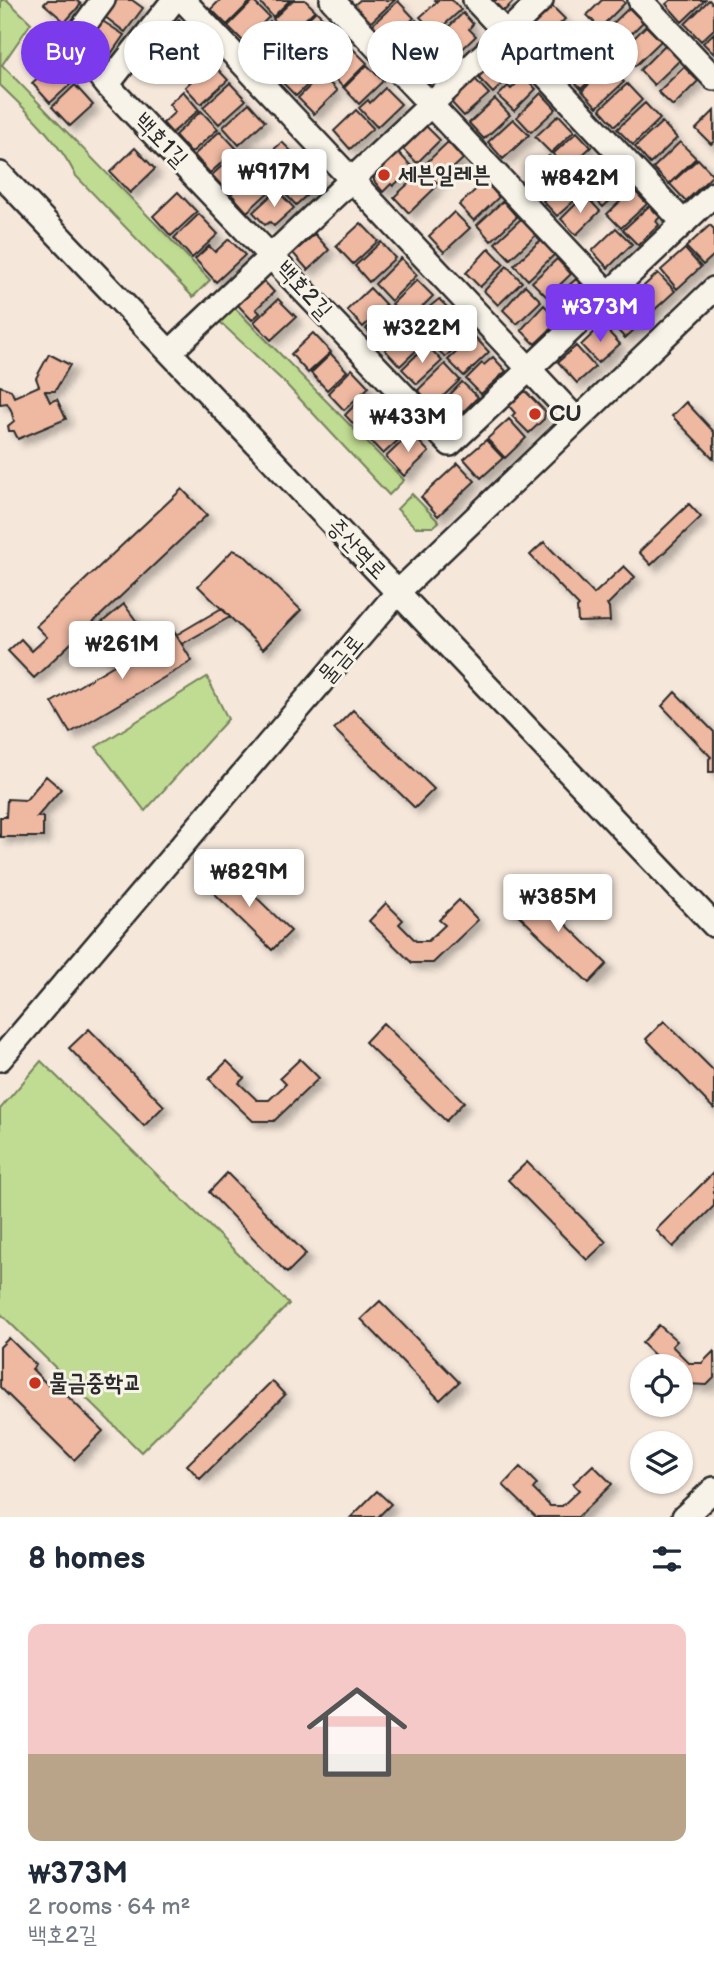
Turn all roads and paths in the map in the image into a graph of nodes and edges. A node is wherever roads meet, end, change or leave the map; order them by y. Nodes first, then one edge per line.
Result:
1 (103, 0) edge
2 (174, 0) edge
3 (183, 0) edge
4 (332, 0) edge
5 (475, 0) edge
6 (541, 0) edge
7 (639, 0) edge
8 (495, 21) edge
9 (519, 21) edge
10 (477, 61) edge
11 (714, 78) edge
12 (554, 84) edge
13 (107, 85) junction
14 (430, 106) junction
15 (0, 174) edge
16 (351, 181) junction
17 (714, 194) edge
18 (684, 223) junction
19 (272, 257) junction
20 (714, 289) edge
21 (609, 294) junction
22 (170, 352) junction
23 (530, 369) junction
24 (577, 420) junction
25 (398, 592) junction
26 (714, 925) edge
27 (0, 1059) edge
28 (714, 1489) edge
29 (684, 1517) edge

1 - 13 street, 백호1길
2 - 13 street
3 - 16 street
4 - 14 street
5 - 8 street
6 - 9 street, 백호2길
7 - 11 street
10 - 14 street, 백호2길
12 - 18 street
13 - 19 street, 백호1길
14 - 16 street, 백호2길
14 - 21 street
15 - 22 street, 증산역로
16 - 19 street, 백호2길
16 - 23 street
17 - 18 street, 백호2길
18 - 21 street, 백호2길
19 - 22 street
19 - 23 street, 백호2길
20 - 24 street, 물금로
21 - 23 street, 백호2길
22 - 25 street, 증산역로
23 - 24 street
24 - 25 street, 물금로
25 - 26 street, 증산역로
25 - 27 street, 물금로
28 - 29 street

